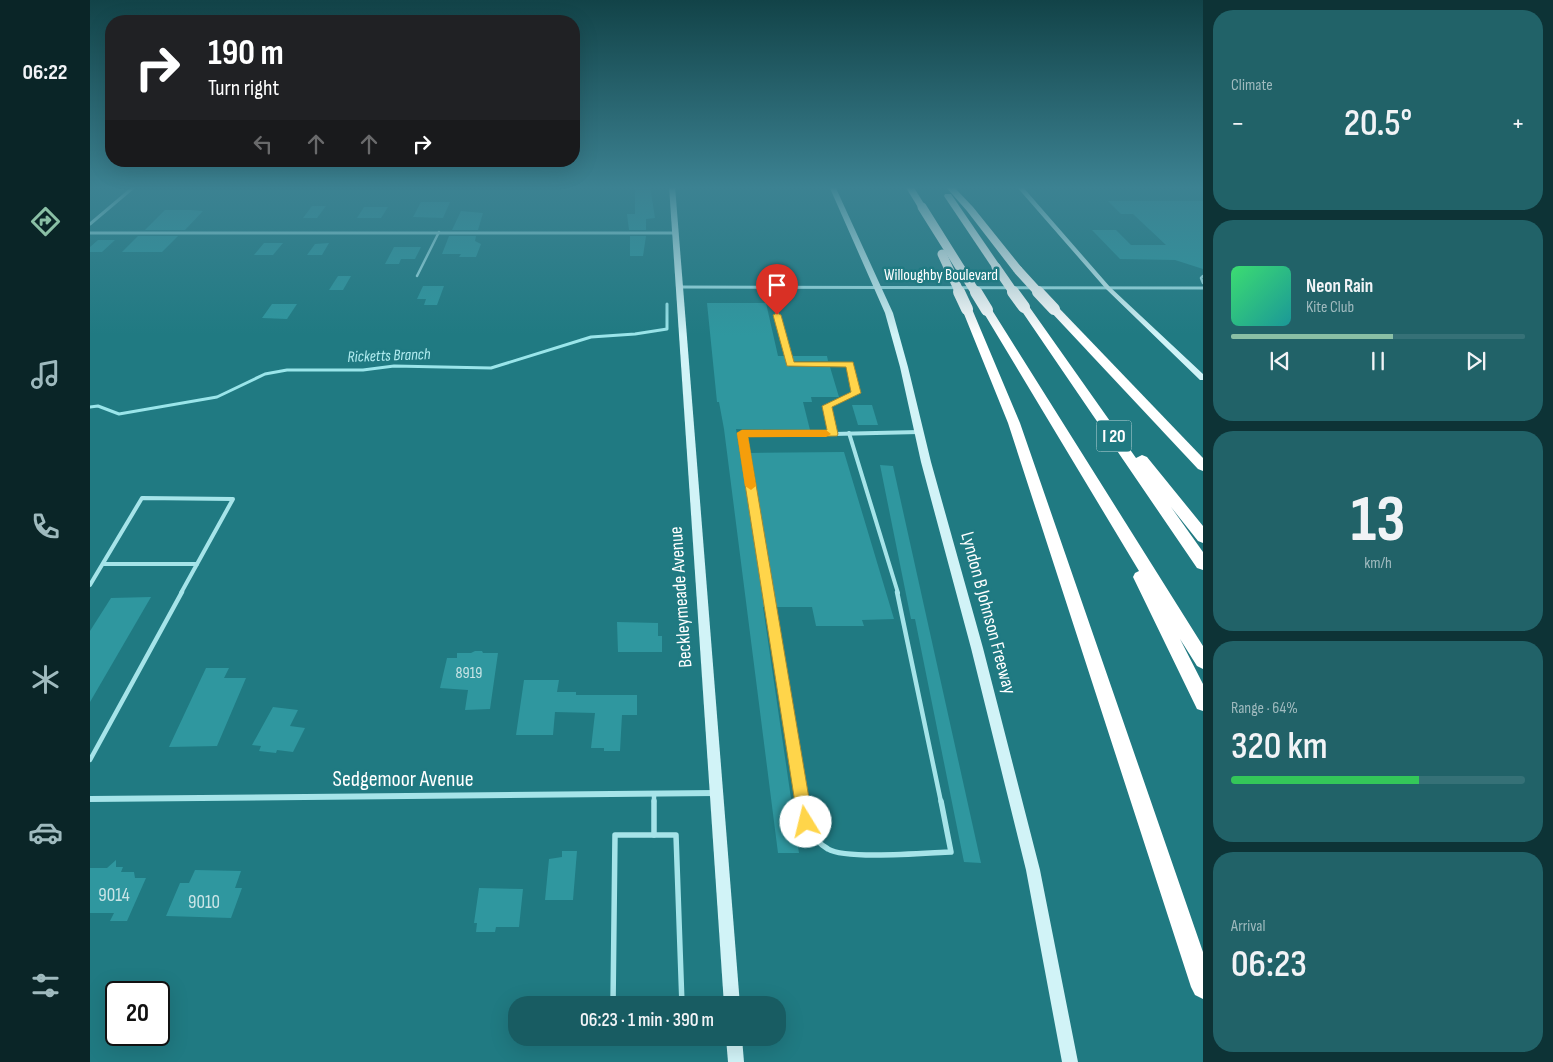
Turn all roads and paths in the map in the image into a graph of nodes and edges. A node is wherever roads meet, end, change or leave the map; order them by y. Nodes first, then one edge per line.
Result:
1 (437, 236) edge
2 (675, 236) edge
3 (854, 236) edge
4 (935, 236) edge
5 (940, 236) edge
6 (975, 236) edge
7 (991, 236) edge
8 (1062, 236) edge
9 (417, 276) dead end
10 (1203, 276) edge
11 (1203, 283) edge
12 (679, 287) junction
13 (770, 287) junction
14 (877, 287) junction
15 (1108, 288) junction
16 (1203, 288) edge
17 (1048, 341) junction
18 (1203, 378) edge
19 (919, 432) junction
20 (849, 433) junction
21 (833, 434) junction
22 (1203, 466) edge
23 (1105, 504) junction
24 (1203, 537) edge
25 (104, 564) junction
26 (197, 564) junction
27 (1203, 564) edge
28 (90, 585) edge
29 (1203, 661) edge
30 (1203, 703) edge
31 (90, 760) edge
32 (717, 794) junction
33 (654, 795) junction
34 (90, 799) edge
35 (654, 836) junction
36 (1203, 987) edge
37 (612, 996) edge
38 (682, 996) edge
39 (731, 996) edge
40 (735, 1046) edge
41 (736, 1062) edge
42 (1070, 1062) edge

1 - 9 lane
2 - 12 main road, Beckleymeade Avenue
3 - 14 main road, Lyndon B Johnson Freeway
4 - 36 highway, bridge
5 - 23 highway, I 20, bridge
6 - 17 highway, I 20, bridge
7 - 22 highway, bridge
8 - 15 main road
10 - 11 lane
12 - 13 street, Willoughby Boulevard
12 - 32 main road, Beckleymeade Avenue
13 - 14 street, Willoughby Boulevard
13 - 21 lane
14 - 15 street, Willoughby Boulevard
14 - 19 main road, Lyndon B Johnson Freeway
15 - 16 street, Willoughby Boulevard
15 - 18 main road
17 - 24 highway
17 - 27 highway, I 20
19 - 20 lane
19 - 42 main road, Lyndon B Johnson Freeway
20 - 21 lane
20 - 21 lane
23 - 29 highway, I 20
23 - 30 highway
25 - 26 lane
25 - 26 lane
25 - 28 lane
26 - 31 lane
32 - 33 street, Sedgemoor Avenue
32 - 39 main road, Beckleymeade Avenue
33 - 34 street, Sedgemoor Avenue
33 - 35 lane
35 - 37 lane
35 - 38 lane
40 - 41 main road

